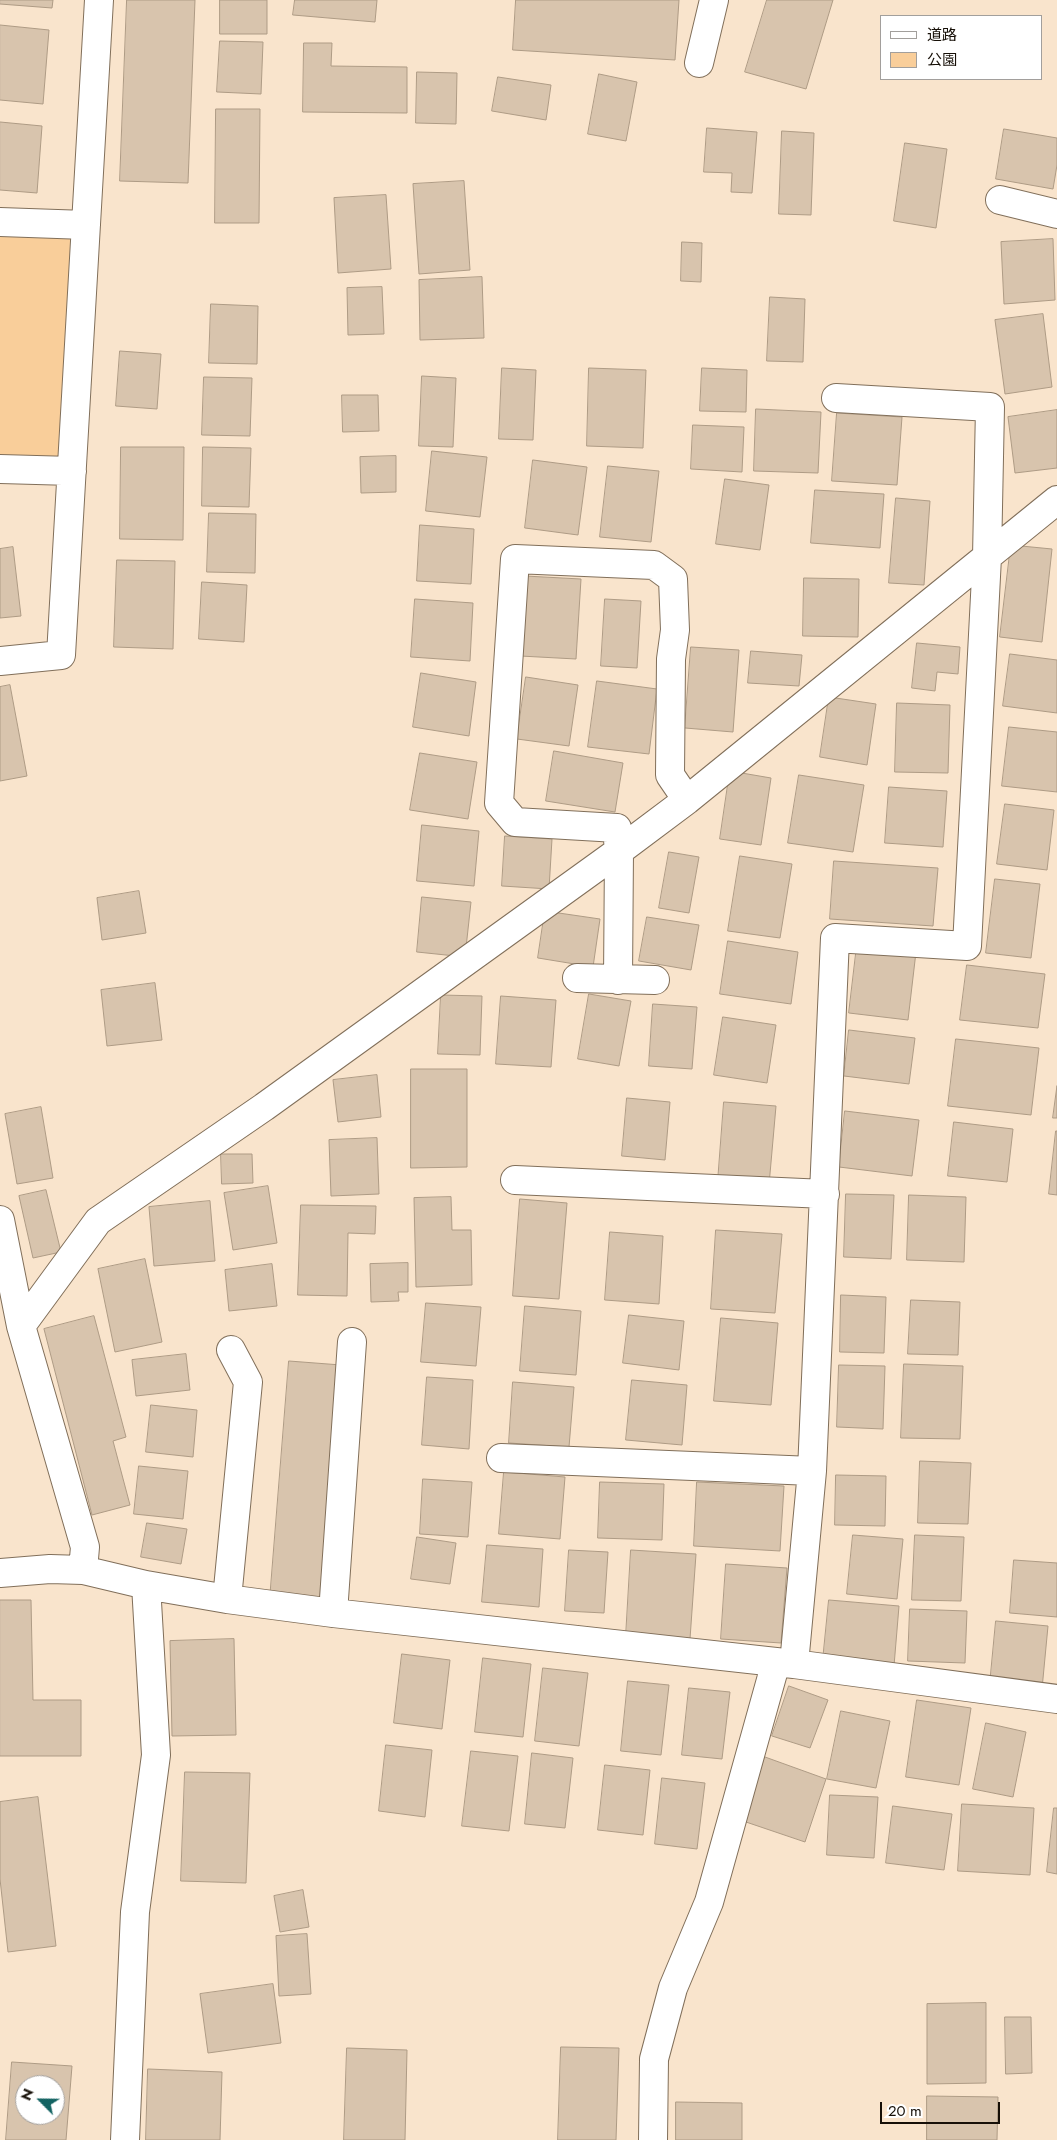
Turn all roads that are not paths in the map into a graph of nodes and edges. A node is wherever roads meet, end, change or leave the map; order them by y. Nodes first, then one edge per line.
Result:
1 (99, 0) edge
2 (714, 0) edge
3 (699, 62) dead end
4 (1000, 200) dead end
5 (1057, 214) edge
6 (0, 222) edge
7 (86, 225) junction
8 (836, 398) dead end
9 (0, 468) edge
10 (72, 471) junction
11 (1057, 500) edge
12 (1046, 522) edge
13 (987, 557) junction
14 (0, 661) edge
15 (686, 800) junction
16 (619, 851) junction
17 (578, 978) dead end
18 (618, 980) junction
19 (654, 980) dead end
20 (515, 1180) dead end
21 (825, 1194) junction
22 (0, 1220) edge
23 (21, 1326) junction
24 (352, 1342) dead end
25 (231, 1350) dead end
26 (501, 1458) dead end
27 (812, 1471) junction
28 (83, 1570) junction
29 (0, 1573) edge
30 (146, 1585) junction
31 (227, 1599) junction
32 (333, 1613) junction
33 (785, 1663) junction
34 (1057, 1699) edge
35 (125, 2140) edge
36 (653, 2140) edge

1 - 7 street
2 - 3 street
4 - 5 street
6 - 7 street
7 - 10 street
8 - 13 street
9 - 10 street
10 - 14 street
11 - 12 street
12 - 13 street
13 - 15 street
13 - 21 street
15 - 16 street
15 - 16 street
16 - 18 street
16 - 23 street
17 - 18 street
18 - 19 street
20 - 21 street
21 - 27 street
22 - 23 street
23 - 28 street
24 - 32 street
25 - 31 street
26 - 27 street
27 - 33 street
28 - 29 street
28 - 30 street
30 - 31 street
30 - 35 street
31 - 32 street
32 - 33 street
33 - 34 street
33 - 36 street

